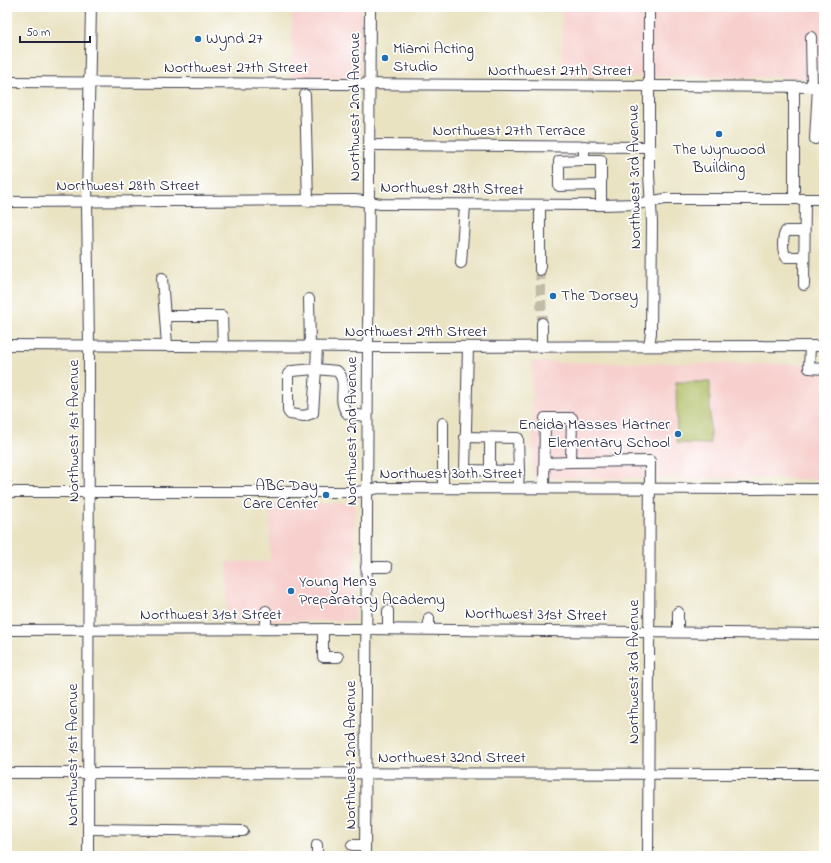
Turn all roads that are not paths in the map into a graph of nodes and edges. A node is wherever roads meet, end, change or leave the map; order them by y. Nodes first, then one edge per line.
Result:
1 (90, 7) edge
2 (370, 7) edge
3 (649, 7) edge
4 (811, 37) dead end
5 (7, 82) edge
6 (88, 82) junction
7 (369, 85) junction
8 (648, 87) junction
9 (794, 87) junction
10 (818, 87) edge
11 (305, 95) dead end
12 (815, 139) dead end
13 (369, 145) junction
14 (584, 146) junction
15 (648, 147) junction
16 (584, 160) junction
17 (601, 185) junction
18 (799, 199) junction
19 (824, 199) edge
20 (308, 201) junction
21 (7, 202) edge
22 (87, 202) junction
23 (369, 202) junction
24 (650, 202) junction
25 (465, 205) junction
26 (540, 205) junction
27 (601, 205) junction
28 (804, 231) junction
29 (804, 257) junction
30 (461, 264) dead end
31 (540, 270) tunnel mouth
32 (162, 278) dead end
33 (804, 285) dead end
34 (309, 299) dead end
35 (165, 316) junction
36 (542, 323) tunnel mouth
37 (7, 345) edge
38 (89, 345) junction
39 (167, 345) junction
40 (223, 346) junction
41 (313, 346) junction
42 (542, 346) junction
43 (649, 346) junction
44 (810, 346) junction
45 (824, 346) edge
46 (367, 347) junction
47 (468, 347) junction
48 (316, 369) junction
49 (824, 369) edge
50 (367, 416) junction
51 (443, 423) dead end
52 (465, 437) junction
53 (490, 438) junction
54 (571, 462) junction
55 (544, 463) junction
56 (490, 471) junction
57 (518, 471) junction
58 (443, 488) junction
59 (518, 488) junction
60 (544, 488) junction
61 (649, 488) junction
62 (824, 489) edge
63 (366, 490) junction
64 (7, 492) edge
65 (88, 492) junction
66 (366, 567) junction
67 (388, 567) dead end
68 (266, 611) dead end
69 (388, 611) dead end
70 (678, 612) dead end
71 (429, 618) dead end
72 (266, 629) junction
73 (323, 629) junction
74 (366, 629) junction
75 (388, 629) junction
76 (429, 629) junction
77 (7, 630) edge
78 (87, 630) junction
79 (649, 631) junction
80 (678, 632) junction
81 (824, 634) edge
82 (338, 657) dead end
83 (7, 773) edge
84 (88, 773) junction
85 (366, 773) junction
86 (648, 774) junction
87 (824, 774) edge
88 (88, 829) junction
89 (243, 831) dead end
90 (317, 845) dead end
91 (352, 845) dead end
92 (366, 845) junction
93 (88, 856) edge
94 (317, 856) edge
95 (365, 856) edge
96 (648, 856) edge

1 - 6 street, Northwest 1st Avenue
2 - 7 street, Northwest 2nd Avenue
3 - 8 street, Northwest 3rd Avenue
4 - 10 street
5 - 6 street, Northwest 27th Street
6 - 7 street, Northwest 27th Street
6 - 22 street, Northwest 1st Avenue
7 - 8 street, Northwest 27th Street
7 - 13 street, Northwest 2nd Avenue
8 - 9 street, Northwest 27th Street
8 - 15 street, Northwest 3rd Avenue
9 - 10 street, Northwest 27th Street
9 - 18 street
10 - 12 street
11 - 20 street
13 - 14 street, Northwest 27th Terrace
13 - 23 street, Northwest 2nd Avenue
14 - 15 street, Northwest 27th Terrace
14 - 16 street
15 - 24 street, Northwest 3rd Avenue
16 - 17 street
16 - 17 street
17 - 27 street
18 - 19 street, Northwest 28th Street
18 - 24 street, Northwest 28th Street
18 - 28 street
20 - 22 street, Northwest 28th Street
20 - 23 street, Northwest 28th Street
21 - 22 street, Northwest 28th Street
22 - 38 street, Northwest 1st Avenue
23 - 25 street, Northwest 28th Street
23 - 46 street, Northwest 2nd Avenue
24 - 27 street, Northwest 28th Street
24 - 43 street, Northwest 3rd Avenue
25 - 26 street, Northwest 28th Street
25 - 30 street
26 - 27 street, Northwest 28th Street
26 - 31 street
28 - 29 street
28 - 29 street
29 - 33 street
32 - 35 street
34 - 41 street
35 - 39 street
35 - 40 street
36 - 42 street
37 - 38 street, Northwest 29th Street
38 - 39 street, Northwest 29th Street
38 - 65 street, Northwest 1st Avenue
39 - 40 street, Northwest 29th Street
40 - 41 street, Northwest 29th Street
41 - 46 street, Northwest 29th Street
41 - 48 street
42 - 43 street, Northwest 29th Street
42 - 47 street, Northwest 29th Street
43 - 44 street, Northwest 29th Street
44 - 45 street, Northwest 29th Street
44 - 49 street
46 - 47 street, Northwest 29th Street
46 - 50 street, Northwest 2nd Avenue
47 - 52 street
48 - 48 street
48 - 50 street
50 - 63 street, Northwest 2nd Avenue
51 - 58 street
52 - 53 street
52 - 56 street
53 - 56 street
53 - 57 street
54 - 55 street
54 - 55 street
54 - 61 street, Northwest 3rd Avenue
55 - 60 street
56 - 57 street
57 - 59 street
58 - 59 street, Northwest 30th Street
58 - 63 street, Northwest 30th Street
59 - 60 street, Northwest 30th Street
60 - 61 street, Northwest 30th Street
61 - 62 street, Northwest 30th Street
61 - 79 street, Northwest 3rd Avenue
63 - 65 street, Northwest 30th Street
63 - 66 street, Northwest 2nd Avenue
64 - 65 street, Northwest 30th Street
65 - 78 street, Northwest 1st Avenue
66 - 67 street
66 - 74 street, Northwest 2nd Avenue
68 - 72 street
69 - 75 street
70 - 80 street
71 - 76 street
72 - 73 street, Northwest 31st Street
72 - 78 street, Northwest 31st Street
73 - 74 street, Northwest 31st Street
73 - 82 street
74 - 75 street, Northwest 31st Street
74 - 85 street, Northwest 2nd Avenue
75 - 76 street, Northwest 31st Street
76 - 79 street, Northwest 31st Street
77 - 78 street, Northwest 31st Street
78 - 84 street, Northwest 1st Avenue
79 - 80 street, Northwest 31st Street
79 - 86 street, Northwest 3rd Avenue
80 - 81 street, Northwest 31st Street
83 - 84 street, Northwest 32nd Street
84 - 85 street, Northwest 32nd Street
84 - 88 street, Northwest 1st Avenue
85 - 86 street, Northwest 32nd Street
85 - 92 street, Northwest 2nd Avenue
86 - 87 street, Northwest 32nd Street
86 - 96 street, Northwest 3rd Avenue
88 - 89 street
88 - 93 street, Northwest 1st Avenue
90 - 94 street
91 - 92 street
92 - 95 street, Northwest 2nd Avenue

